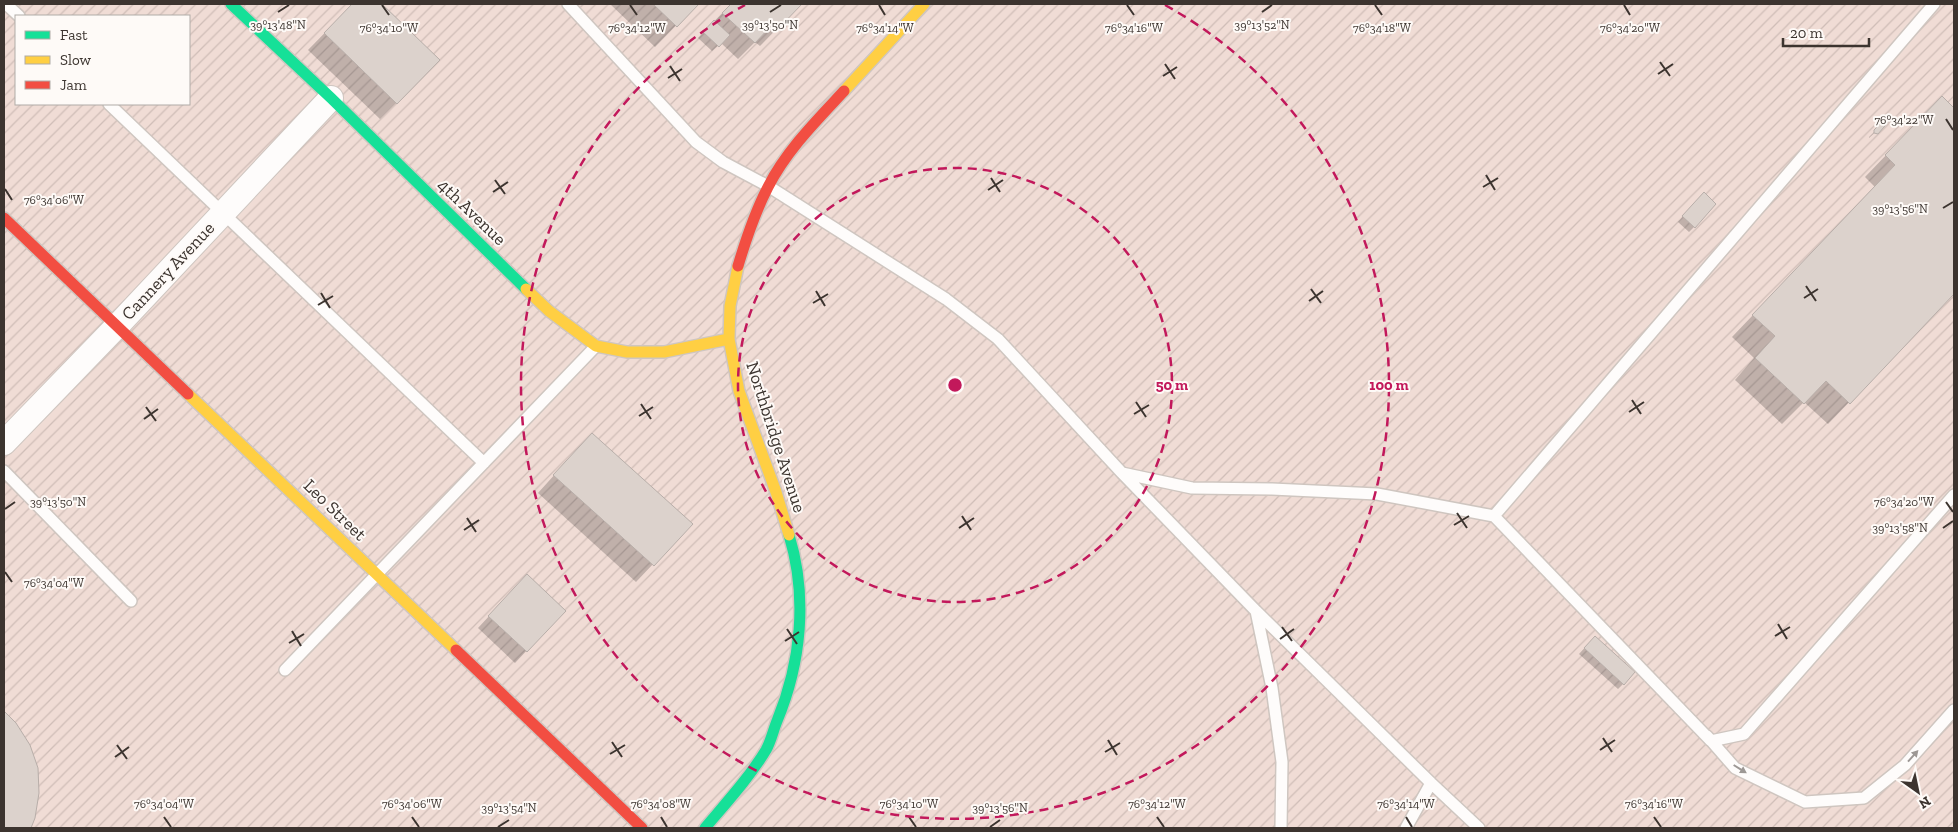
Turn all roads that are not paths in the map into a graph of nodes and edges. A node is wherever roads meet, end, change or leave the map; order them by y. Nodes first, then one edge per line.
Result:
1 (6, 4) edge
2 (231, 4) edge
3 (568, 4) edge
4 (924, 4) edge
5 (1934, 4) edge
6 (18, 15) edge
7 (331, 98) junction
8 (110, 105) edge
9 (768, 186) junction
10 (222, 214) junction
11 (4, 218) edge
12 (118, 325) junction
13 (729, 339) junction
14 (596, 346) junction
15 (4, 443) edge
16 (484, 463) junction
17 (4, 471) edge
18 (1122, 473) junction
19 (1954, 495) edge
20 (1494, 516) junction
21 (377, 574) junction
22 (130, 601) dead end
23 (1256, 611) junction
24 (285, 670) dead end
25 (1954, 710) edge
26 (1706, 734) junction
27 (1431, 783) junction
28 (642, 828) edge
29 (705, 828) edge
30 (1281, 828) edge
31 (1406, 828) edge
32 (1479, 828) edge

1 - 6 lane
2 - 7 street, 4th Avenue
3 - 9 lane
4 - 9 street, Northbridge Avenue
5 - 20 lane
7 - 10 street, Cannery Avenue
7 - 14 street, 4th Avenue
8 - 10 lane
9 - 13 street, Northbridge Avenue
9 - 18 lane
10 - 12 street, Cannery Avenue
10 - 16 lane
11 - 12 street, Leo Street
12 - 15 street, Cannery Avenue
12 - 21 street, Leo Street
13 - 14 street, 4th Avenue
13 - 29 street, Northbridge Avenue
14 - 16 lane
16 - 21 lane
17 - 22 lane
18 - 20 lane
18 - 23 lane
19 - 26 lane
20 - 26 lane
21 - 24 lane
21 - 28 street, Leo Street
23 - 27 lane
23 - 30 lane
26 -> 25 lane
27 - 31 lane
27 - 32 lane

